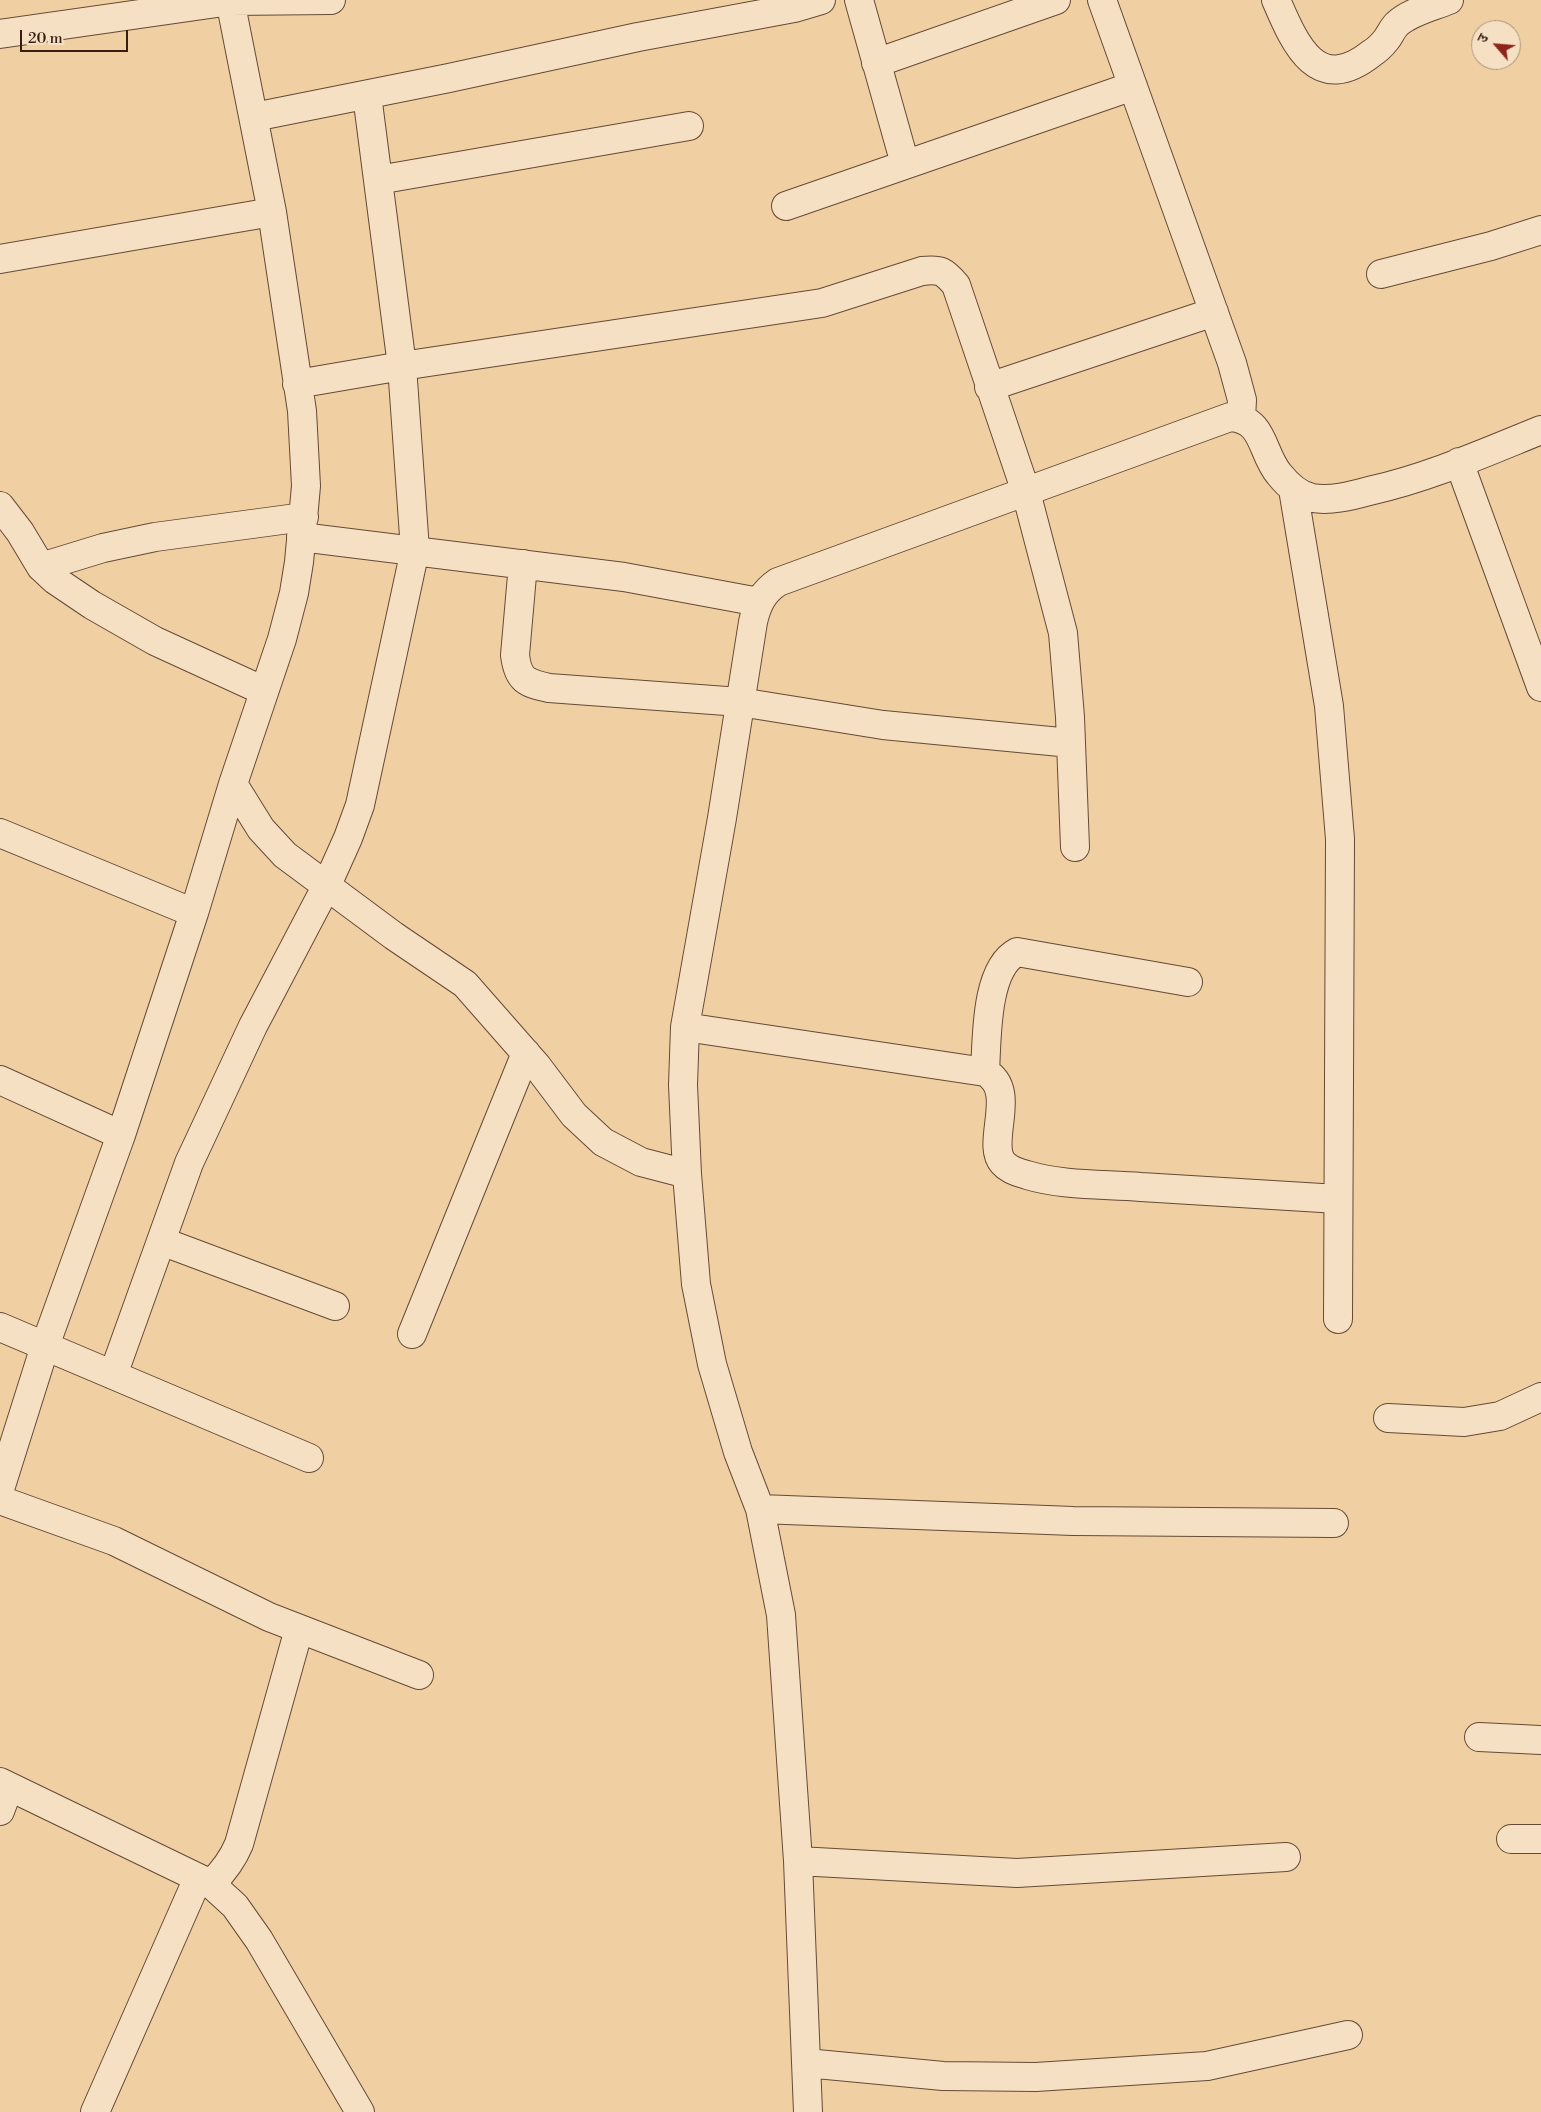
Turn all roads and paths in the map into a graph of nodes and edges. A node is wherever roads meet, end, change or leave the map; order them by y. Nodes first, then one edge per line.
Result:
1 (331, 0) edge
2 (821, 0) edge
3 (859, 0) edge
4 (1056, 0) edge
5 (1102, 0) edge
6 (1276, 0) edge
7 (1448, 0) edge
8 (230, 1) edge
9 (0, 34) edge
10 (876, 62) junction
11 (1133, 86) junction
12 (367, 95) junction
13 (254, 117) junction
14 (689, 126) dead end
15 (905, 164) junction
16 (378, 180) junction
17 (786, 206) dead end
18 (272, 212) junction
19 (1541, 230) edge
20 (0, 259) edge
21 (1381, 274) dead end
22 (1214, 312) junction
23 (402, 366) junction
24 (297, 384) junction
25 (989, 387) junction
26 (1241, 418) junction
27 (1541, 430) edge
28 (1459, 462) junction
29 (1293, 490) junction
30 (1026, 492) junction
31 (0, 506) edge
32 (303, 527) junction
33 (415, 550) junction
34 (523, 564) junction
35 (41, 567) junction
36 (759, 602) junction
37 (1538, 670) edge
38 (264, 691) junction
39 (740, 702) junction
40 (1071, 743) junction
41 (233, 784) junction
42 (0, 833) edge
43 (1075, 847) dead end
44 (326, 887) junction
45 (194, 913) junction
46 (1188, 982) dead end
47 (685, 1027) junction
48 (526, 1053) junction
49 (985, 1072) junction
50 (0, 1080) edge
51 (121, 1135) junction
52 (687, 1174) junction
53 (1338, 1199) junction
54 (161, 1241) junction
55 (335, 1306) dead end
56 (1338, 1318) dead end
57 (0, 1327) edge
58 (412, 1334) dead end
59 (45, 1346) junction
60 (112, 1375) junction
61 (1541, 1396) edge
62 (1388, 1418) dead end
63 (308, 1458) dead end
64 (0, 1489) edge
65 (0, 1500) edge
66 (760, 1509) junction
67 (1334, 1523) dead end
68 (299, 1629) junction
69 (419, 1675) dead end
70 (1479, 1737) dead end
71 (1541, 1740) edge
72 (3, 1793) edge
73 (1511, 1838) dead end
74 (1541, 1839) edge
75 (1286, 1857) dead end
76 (798, 1861) junction
77 (204, 1881) junction
78 (1348, 2035) dead end
79 (806, 2063) junction
80 (95, 2112) edge
81 (360, 2112) edge
82 (808, 2112) edge

1 - 8 street
2 - 12 street
3 - 10 street
4 - 10 street
5 - 11 street
6 - 7 street
8 - 9 street
8 - 13 street
10 - 15 street
11 - 15 street
11 - 22 street
12 - 13 street
12 - 16 street
13 - 18 street
14 - 16 street
15 - 17 street
16 - 23 street
18 - 20 street
18 - 24 street
19 - 21 street
22 - 25 street
22 - 26 street
23 - 24 street
23 - 25 street
23 - 33 street
24 - 32 street
25 - 30 street
26 - 29 street
26 - 30 street
27 - 28 street
28 - 29 street
28 - 37 street
29 - 53 street
30 - 36 street
30 - 40 street
31 - 35 street
32 - 33 street
32 - 35 street
32 - 38 street
33 - 34 street
33 - 44 street
34 - 36 street
34 - 39 street
35 - 38 street
36 - 39 street
38 - 41 street
39 - 40 street
39 - 47 street
40 - 43 street
41 - 44 street
41 - 45 street
42 - 45 street
44 - 48 street
44 - 54 street
45 - 51 street
46 - 49 street
47 - 49 street
47 - 52 street
48 - 52 street
48 - 58 street
49 - 53 street
50 - 51 street
51 - 59 street
52 - 66 street
53 - 56 street
54 - 55 street
54 - 60 street
57 - 59 street
59 - 60 street
59 - 64 street
60 - 63 street
61 - 62 street
65 - 68 street
66 - 67 street
66 - 76 street
68 - 69 street
68 - 77 street
70 - 71 street
72 - 77 street
73 - 74 street
75 - 76 street
76 - 79 street
77 - 80 street
77 - 81 street
78 - 79 street
79 - 82 street

